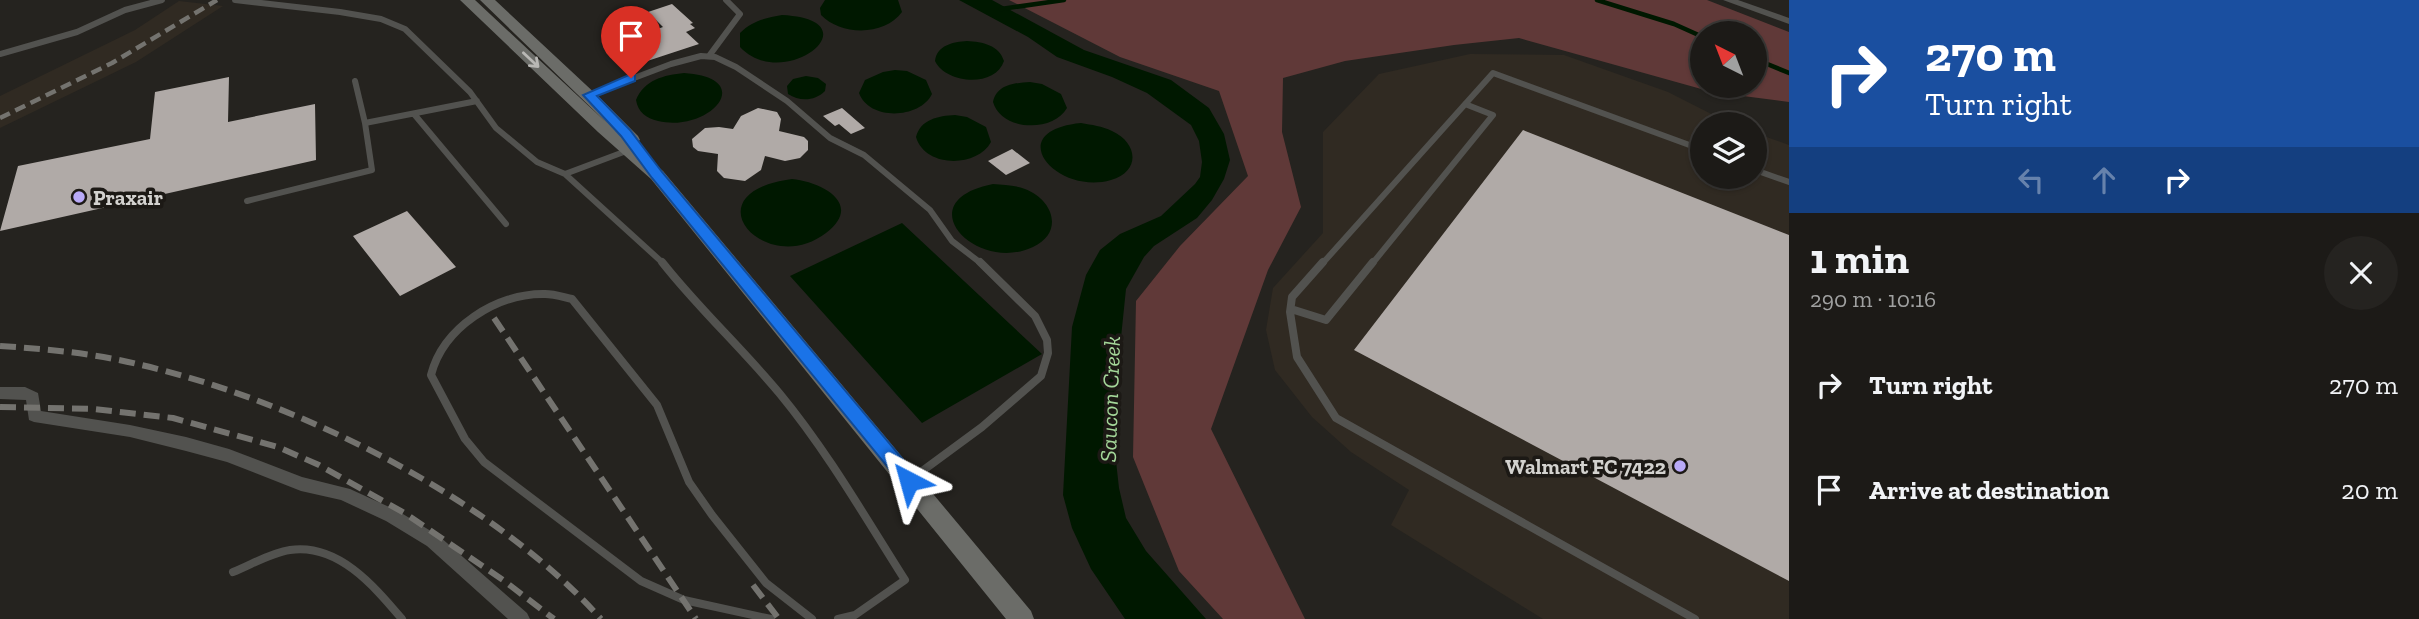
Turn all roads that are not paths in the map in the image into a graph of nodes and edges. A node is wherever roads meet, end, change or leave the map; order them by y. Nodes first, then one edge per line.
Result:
1 (162, 0) edge
2 (235, 0) edge
3 (467, 0) edge
4 (726, 0) edge
5 (1728, 0) edge
6 (484, 6) edge
7 (1789, 21) edge
8 (0, 54) edge
9 (709, 55) junction
10 (355, 81) dead end
11 (589, 95) junction
12 (477, 101) junction
13 (1465, 104) junction
14 (414, 114) junction
15 (365, 123) junction
16 (1690, 145) edge
17 (630, 150) junction
18 (565, 174) junction
19 (1767, 174) edge
20 (657, 175) junction
21 (1789, 182) edge
22 (247, 201) dead end
23 (506, 224) dead end
24 (1291, 309) junction
25 (0, 393) edge
26 (909, 481) junction
27 (233, 572) dead end
28 (402, 619) edge
29 (522, 619) edge
30 (771, 619) edge
31 (812, 619) edge
32 (838, 619) edge
33 (1022, 619) edge
34 (1695, 619) edge

1 - 8 lane
2 - 12 lane
3 - 6 street
4 - 9 lane
5 - 7 street
6 - 11 street
6 -> 17 street
9 - 11 lane
9 - 26 lane
10 - 15 lane
11 - 20 street
12 - 14 lane
12 - 18 lane
13 - 16 lane
13 - 24 lane
13 - 24 lane
14 - 15 lane
14 - 23 lane
15 - 22 lane
17 - 18 lane
17 - 20 street
18 - 32 lane
19 - 21 lane
20 - 26 street
24 - 34 lane
25 - 29 street
26 - 33 street
27 - 28 lane
30 - 31 lane

